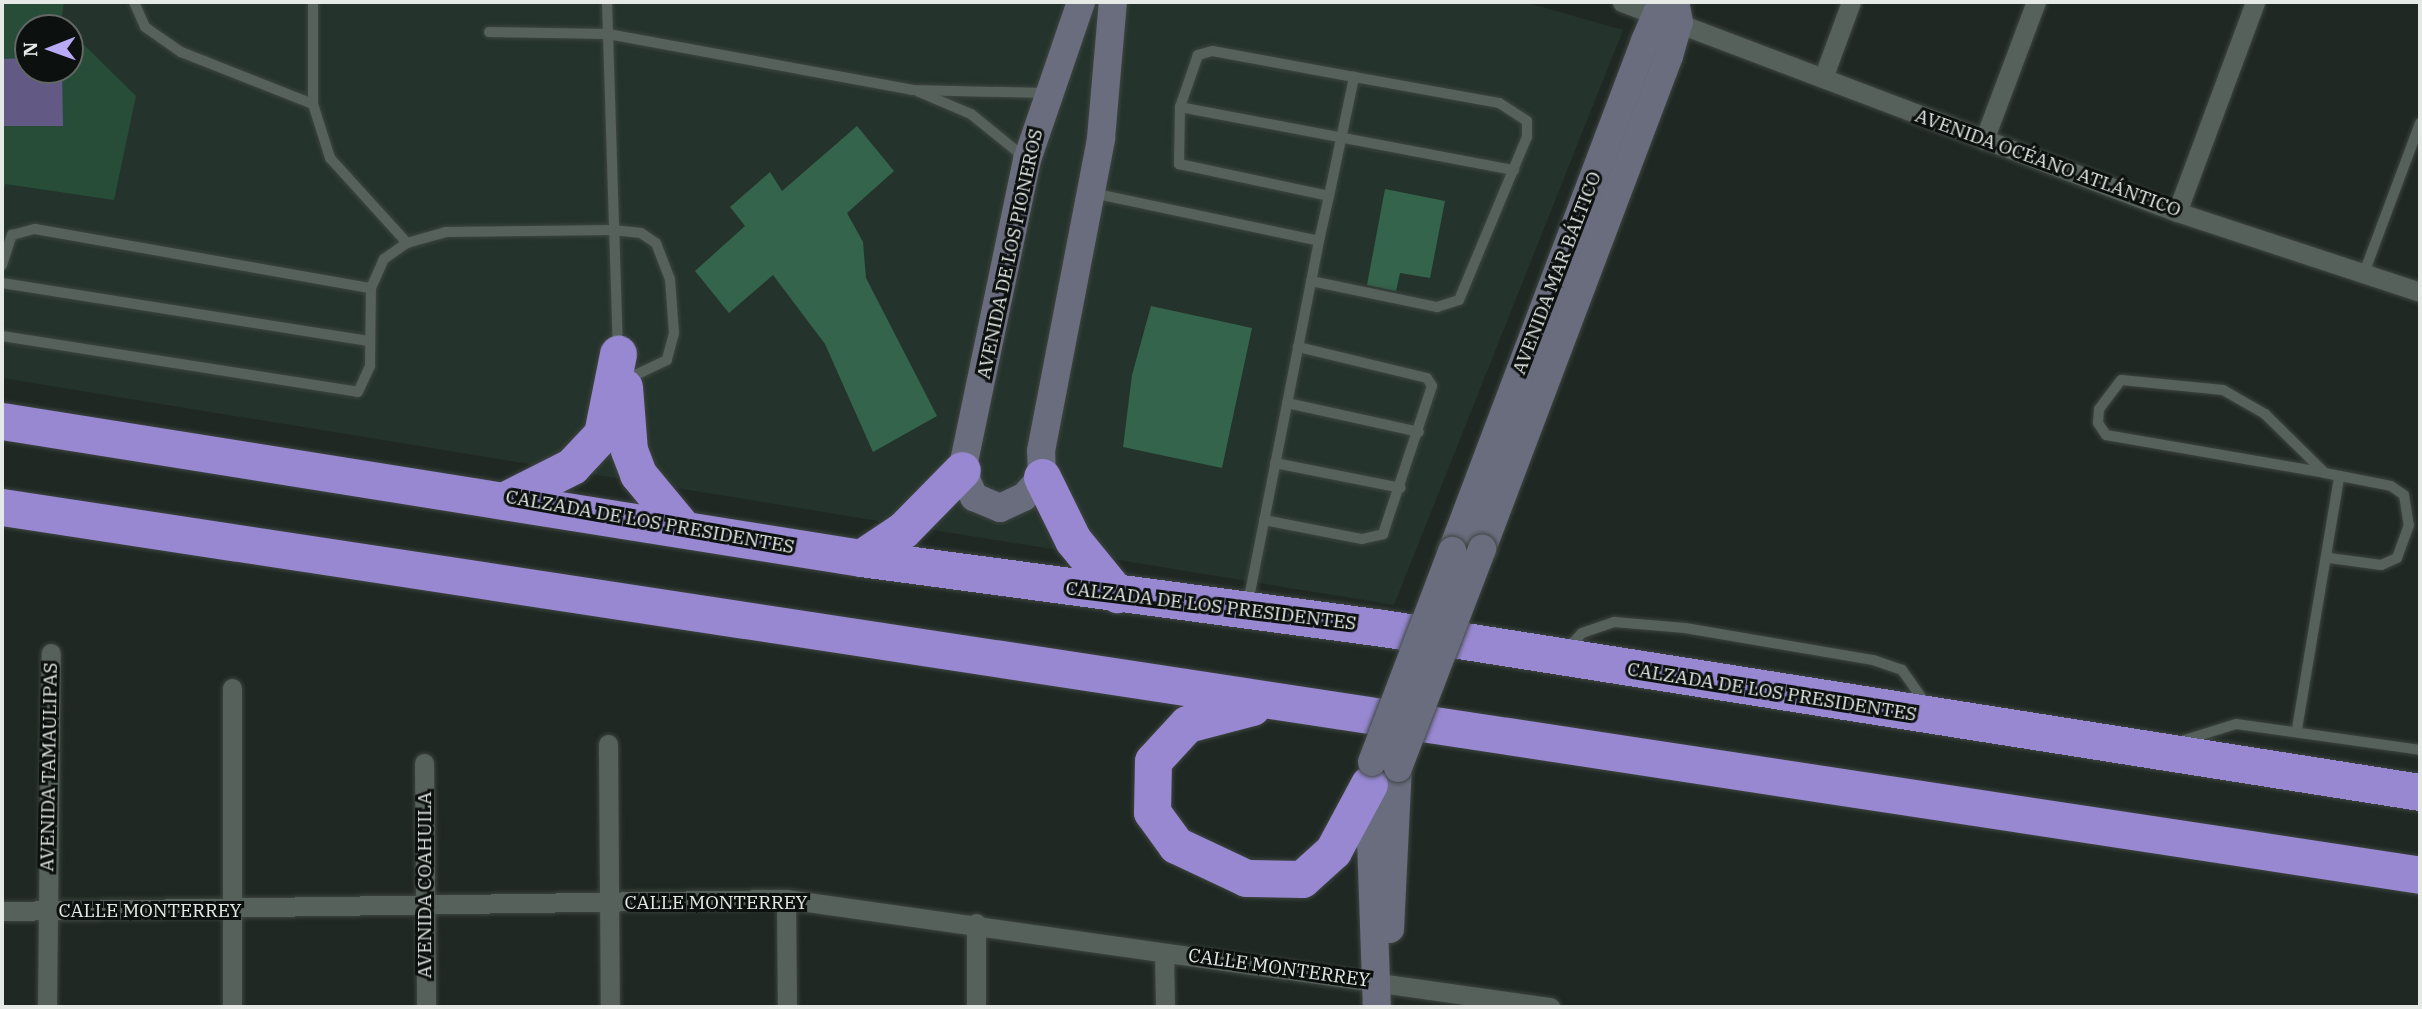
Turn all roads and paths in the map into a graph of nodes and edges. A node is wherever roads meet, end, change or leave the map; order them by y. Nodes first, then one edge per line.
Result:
1 (134, 2) edge
2 (313, 2) edge
3 (607, 2) edge
4 (1622, 2) edge
5 (1851, 2) edge
6 (2036, 2) edge
7 (2255, 2) edge
8 (1671, 10) edge
9 (1078, 11) edge
10 (1112, 15) edge
11 (489, 32) dead end
12 (608, 34) junction
13 (1354, 77) junction
14 (1823, 78) junction
15 (912, 90) junction
16 (1047, 93) junction
17 (313, 104) junction
18 (1180, 107) junction
19 (2420, 123) edge
20 (1342, 136) junction
21 (1984, 141) junction
22 (1027, 160) junction
23 (1514, 170) junction
24 (1091, 193) junction
25 (1329, 197) junction
26 (2177, 212) junction
27 (613, 230) junction
28 (1319, 241) junction
29 (407, 243) junction
30 (2, 265) edge
31 (2364, 273) junction
32 (1311, 281) junction
33 (2, 283) edge
34 (371, 288) junction
35 (2420, 292) edge
36 (2, 335) edge
37 (368, 341) junction
38 (1298, 347) junction
39 (621, 367) junction
40 (1287, 403) junction
41 (2, 421) edge
42 (1419, 432) junction
43 (1275, 463) junction
44 (962, 470) junction
45 (2325, 473) junction
46 (1042, 477) junction
47 (2339, 477) junction
48 (1401, 488) junction
49 (509, 498) junction
50 (2, 507) edge
51 (1264, 520) junction
52 (681, 526) junction
53 (861, 558) junction
54 (2329, 558) junction
55 (1117, 594) junction
56 (1247, 610) junction
57 (51, 653) dead end
58 (1560, 657) junction
59 (232, 688) dead end
60 (1274, 703) junction
61 (1932, 717) junction
62 (2297, 729) junction
63 (608, 744) dead end
64 (2420, 750) edge
65 (2157, 752) junction
66 (425, 762) dead end
67 (1380, 771) junction
68 (2420, 792) edge
69 (2420, 875) edge
70 (786, 899) junction
71 (609, 904) junction
72 (425, 906) junction
73 (2, 911) edge
74 (47, 911) junction
75 (232, 911) junction
76 (976, 923) junction
77 (1164, 953) junction
78 (1380, 995) edge
79 (47, 1007) edge
80 (232, 1007) edge
81 (426, 1007) edge
82 (610, 1007) edge
83 (787, 1007) edge
84 (976, 1007) edge
85 (1164, 1007) edge
86 (1550, 1007) edge

1 - 17 lane
2 - 17 lane
3 - 12 lane
4 - 8 street, AVENIDA OCÉANO ATLÁNTICO
5 - 14 street
6 - 21 street
7 - 26 street
8 - 14 street, AVENIDA OCÉANO ATLÁNTICO
8 - 67 street, AVENIDA MAR BÁLTICO, bridge
8 - 67 street, AVENIDA MAR BÁLTICO, bridge
9 - 10 street
9 - 16 street, AVENIDA DE LOS PIONEROS
10 - 24 street
11 - 12 lane
12 - 15 lane
12 - 27 lane
13 - 18 lane
13 - 20 lane
13 - 23 lane
14 - 21 street, AVENIDA OCÉANO ATLÁNTICO
15 - 16 lane
15 - 22 lane
16 - 22 street, AVENIDA DE LOS PIONEROS
17 - 29 lane
18 - 20 lane
18 - 25 lane
19 - 31 lane
20 - 23 lane
20 - 25 lane
21 - 26 street, AVENIDA OCÉANO ATLÁNTICO
22 - 44 street, AVENIDA DE LOS PIONEROS
23 - 32 lane
24 - 28 lane
24 - 46 street
25 - 28 lane
26 - 31 street, AVENIDA OCÉANO ATLÁNTICO
27 - 29 lane
27 - 39 lane
27 - 39 lane
28 - 32 lane
29 - 34 lane
30 - 34 lane
31 - 35 street, AVENIDA OCÉANO ATLÁNTICO
32 - 38 lane
33 - 37 lane
34 - 37 lane
36 - 37 lane
38 - 40 lane
38 - 42 lane
39 - 49 highway
39 - 52 highway
40 - 42 lane
40 - 43 lane
41 - 49 highway, CALZADA DE LOS PRESIDENTES
42 - 48 lane
43 - 48 lane
43 - 51 lane
44 - 46 street
44 - 53 highway
45 - 45 lane
45 - 47 lane
46 - 55 highway
47 - 54 lane
47 - 54 lane
48 - 51 lane
49 - 52 highway, CALZADA DE LOS PRESIDENTES
50 - 60 highway
51 - 56 lane
52 - 53 highway, CALZADA DE LOS PRESIDENTES
53 - 55 highway, CALZADA DE LOS PRESIDENTES
54 - 62 lane
55 - 56 highway, CALZADA DE LOS PRESIDENTES
56 - 58 highway, CALZADA DE LOS PRESIDENTES
57 - 74 street, AVENIDA TAMAULIPAS
58 - 61 highway, CALZADA DE LOS PRESIDENTES
58 - 61 lane
59 - 75 street
60 - 67 highway
60 - 69 highway
61 - 65 highway, CALZADA DE LOS PRESIDENTES
62 - 64 lane
62 - 65 lane
63 - 71 street
65 - 68 highway, CALZADA DE LOS PRESIDENTES
66 - 72 street, AVENIDA COAHUILA
67 - 78 street
70 - 71 street, CALLE MONTERREY
70 - 76 street, CALLE MONTERREY
70 - 83 street
71 - 72 street, CALLE MONTERREY
71 - 82 street
72 - 75 street, CALLE MONTERREY
72 - 81 street, AVENIDA COAHUILA
73 - 74 street, CALLE MONTERREY
74 - 75 street, CALLE MONTERREY
74 - 79 street, AVENIDA TAMAULIPAS
75 - 80 street
76 - 77 street, CALLE MONTERREY
76 - 84 street
77 - 78 street, CALLE MONTERREY
77 - 85 street
78 - 86 street, CALLE MONTERREY

